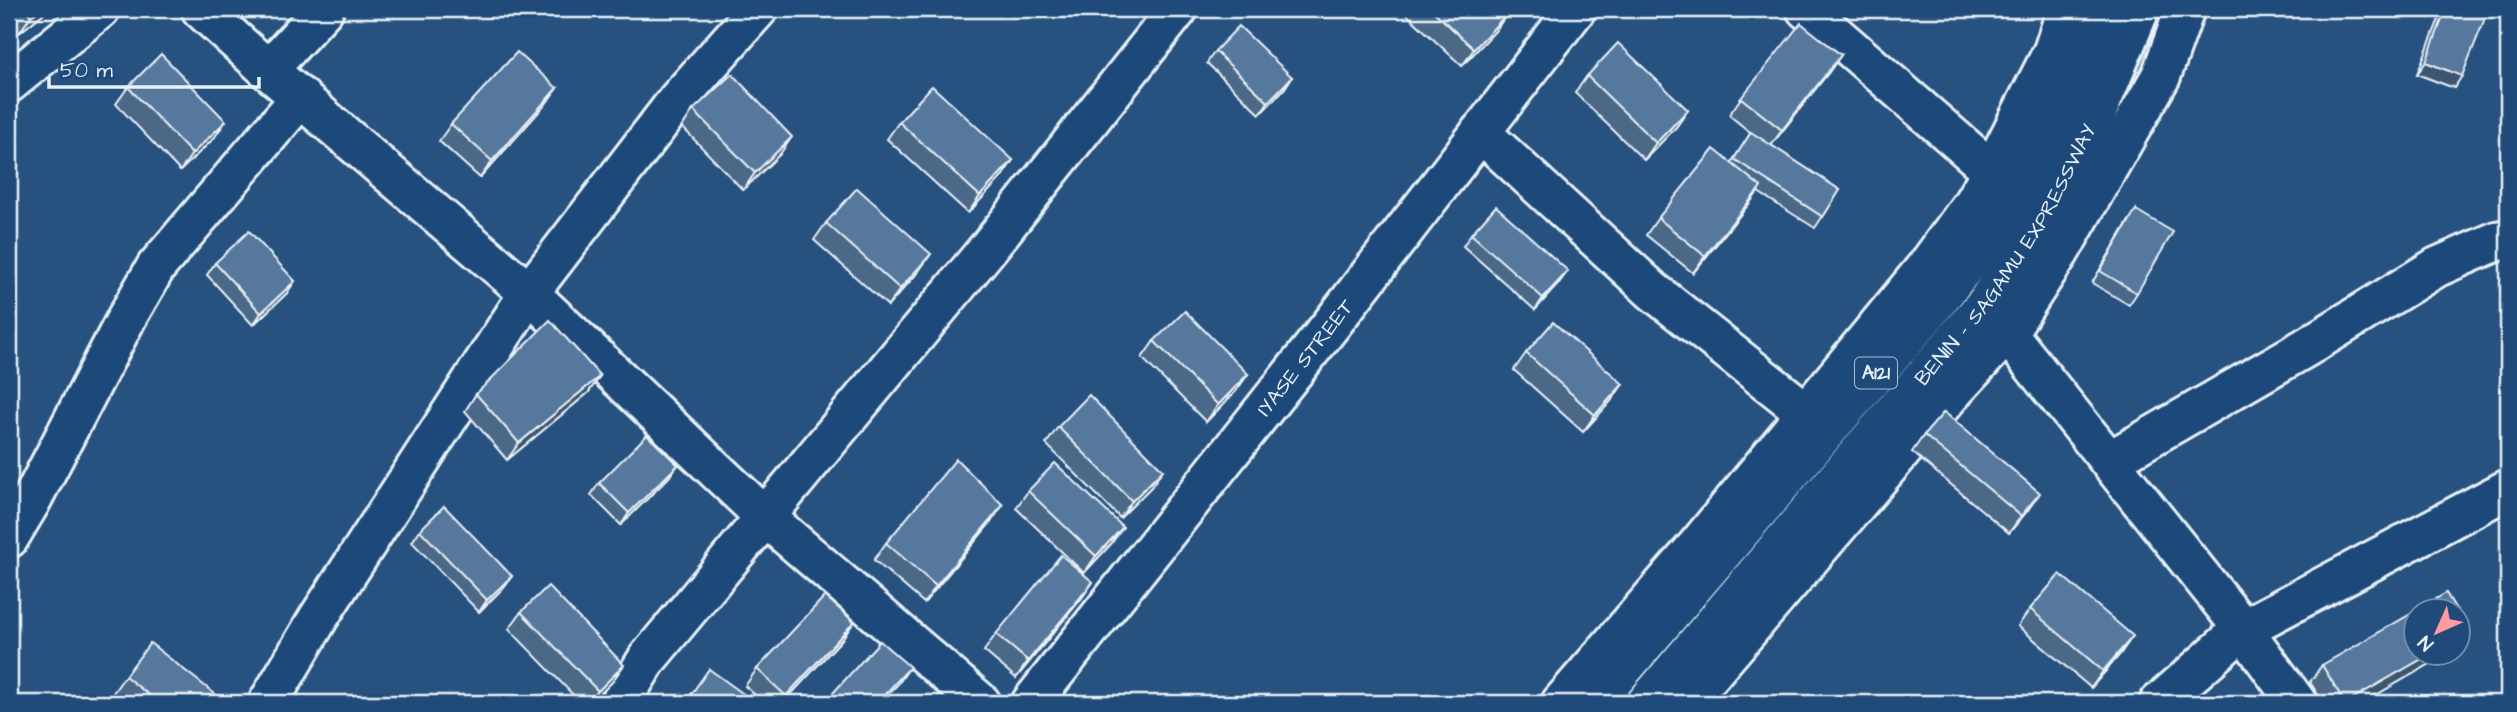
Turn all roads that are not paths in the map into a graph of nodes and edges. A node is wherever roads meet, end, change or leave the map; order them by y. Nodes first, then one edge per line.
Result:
1 (100, 9) edge
2 (201, 9) edge
3 (324, 9) edge
4 (758, 9) edge
5 (1178, 9) edge
6 (1576, 9) edge
7 (1806, 9) edge
8 (2067, 9) edge
9 (2105, 9) edge
10 (2140, 9) edge
11 (2185, 9) edge
12 (268, 70) junction
13 (9, 83) edge
14 (301, 97) junction
15 (1480, 132) junction
16 (1992, 171) junction
17 (2508, 239) edge
18 (529, 293) junction
19 (2007, 333) junction
20 (1807, 412) junction
21 (2109, 461) junction
22 (2508, 489) edge
23 (764, 516) junction
24 (9, 538) edge
25 (2243, 629) junction
26 (268, 703) edge
27 (620, 703) edge
28 (981, 703) edge
29 (1031, 703) edge
30 (1561, 703) edge
31 (1594, 703) edge
32 (1646, 703) edge
33 (1686, 703) edge
34 (2159, 703) edge
35 (2297, 703) edge

1 - 13 main road
2 - 12 main road
3 - 12 main road
4 - 18 main road
5 - 23 main road
6 - 15 main road, IYASE STREET
7 - 16 main road
8 - 16 main road
9 - 31 main road, A121
10 - 32 main road, BENIN - SAGAMU EXPRESSWAY / A121
11 - 19 main road
12 - 14 main road
14 - 18 main road
14 - 24 main road
15 - 20 main road
15 - 29 main road, IYASE STREET
16 - 20 main road
17 - 21 main road
18 - 23 main road
18 - 26 main road
19 - 21 main road
19 - 33 main road
20 - 30 main road
21 - 25 main road
22 - 25 main road
23 - 27 main road
23 - 28 main road
25 - 34 main road
25 - 35 main road

